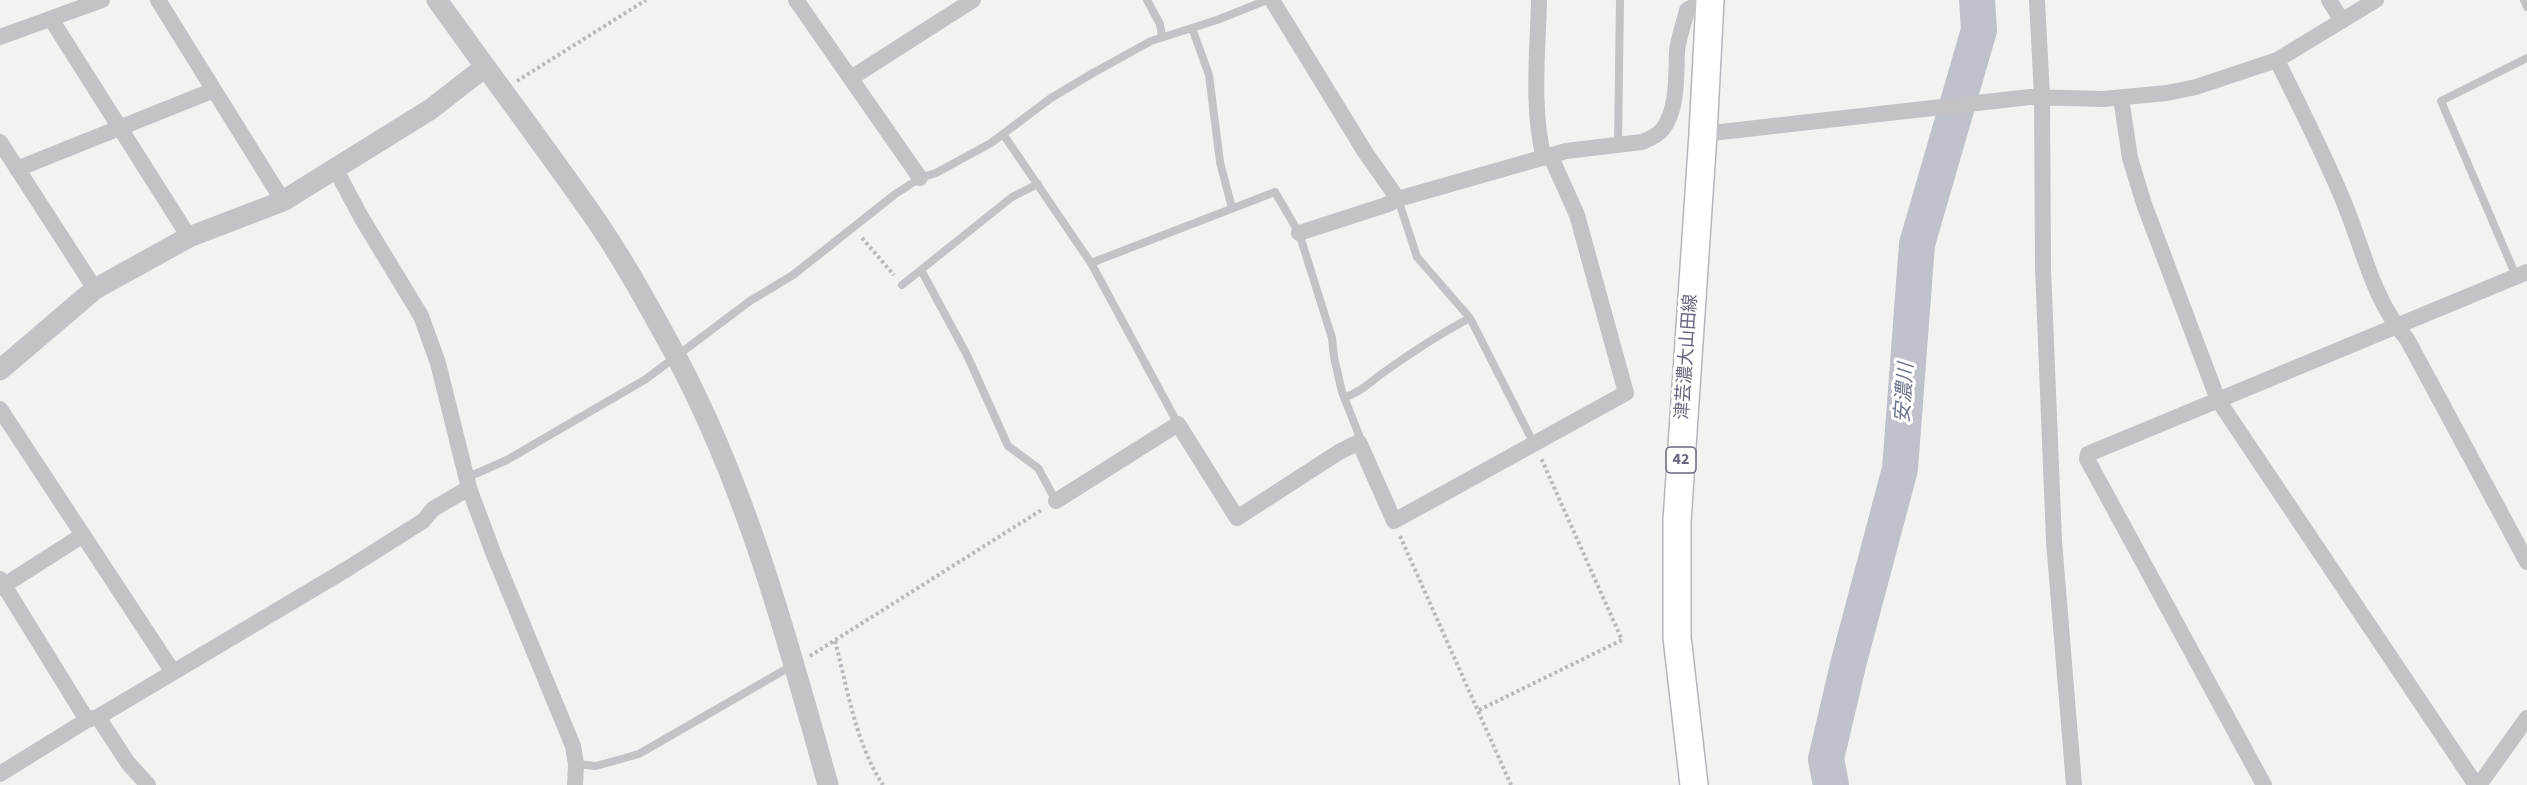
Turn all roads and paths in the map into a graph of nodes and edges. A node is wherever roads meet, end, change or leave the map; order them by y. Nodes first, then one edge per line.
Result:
1 (102, 0) edge
2 (158, 0) edge
3 (437, 0) edge
4 (646, 0) edge
5 (796, 0) edge
6 (973, 0) edge
7 (1147, 0) edge
8 (1267, 0) edge
9 (1272, 0) edge
10 (1539, 0) edge
11 (1620, 0) edge
12 (1705, 0) edge
13 (1710, 0) edge
14 (2037, 0) edge
15 (2329, 0) edge
16 (2376, 0) edge
17 (2524, 0) edge
18 (2527, 7) edge
19 (51, 19) junction
20 (2342, 21) junction
21 (1192, 28) junction
22 (0, 37) edge
23 (1162, 37) junction
24 (2527, 58) edge
25 (2277, 60) junction
26 (485, 67) junction
27 (851, 78) junction
28 (214, 90) junction
29 (502, 91) junction
30 (2036, 97) junction
31 (2121, 98) junction
32 (119, 127) junction
33 (1712, 133) junction
34 (1003, 134) junction
35 (0, 142) edge
36 (1618, 144) junction
37 (1548, 158) junction
38 (17, 169) junction
39 (336, 170) junction
40 (920, 178) junction
41 (1038, 184) junction
42 (1398, 199) junction
43 (283, 201) junction
44 (1232, 208) junction
45 (853, 227) junction
46 (1299, 233) junction
47 (189, 237) junction
48 (1091, 263) junction
49 (921, 270) junction
50 (2522, 274) edge
51 (902, 285) joint
52 (95, 289) junction
53 (1470, 318) junction
54 (2395, 326) junction
55 (676, 356) junction
56 (0, 370) edge
57 (1345, 397) junction
58 (2218, 400) junction
59 (0, 409) edge
60 (1178, 424) junction
61 (1359, 442) junction
62 (1533, 442) junction
63 (468, 483) junction
64 (1056, 501) junction
65 (1394, 521) junction
66 (83, 535) junction
67 (2527, 562) edge
68 (1, 584) edge
69 (835, 641) junction
70 (794, 665) junction
71 (173, 672) junction
72 (1479, 710) junction
73 (93, 718) junction
74 (2527, 718) edge
75 (576, 764) junction
76 (2, 768) edge
77 (148, 785) edge
78 (575, 785) edge
79 (828, 785) edge
80 (883, 785) edge
81 (1511, 785) edge
82 (1694, 785) edge
83 (2074, 785) edge
84 (2264, 785) edge
85 (2478, 785) edge

1 - 19 street
2 - 28 street
3 - 26 street
4 - 29 path
5 - 27 street
6 - 27 street
7 - 23 lane
8 - 21 lane
9 - 42 street
10 - 37 street
11 - 36 lane
12 - 36 street
13 - 33 main road, 津芸濃大山田線 / 42
14 - 30 street
15 - 20 street
16 - 20 street
17 - 18 lane
19 - 22 street
19 - 32 street
20 - 25 street
21 - 23 lane
21 - 44 lane
23 - 34 lane
24 - 50 lane
25 - 31 street
25 - 54 street
26 - 29 street
26 - 39 street
27 - 40 street
28 - 32 street
28 - 43 street
29 - 55 street
30 - 31 street
30 - 33 street
30 - 83 street
31 - 58 street
32 - 38 street
32 - 47 street
33 - 82 main road, 津芸濃大山田線 / 42
34 - 40 lane
34 - 41 lane
35 - 38 street
36 - 37 street
37 - 42 street
37 - 62 street
38 - 52 street
39 - 43 street
39 - 63 street
40 - 45 lane
41 - 48 lane
41 - 49 lane
42 - 46 street
42 - 53 lane
43 - 47 street
44 - 46 lane
44 - 48 lane
45 - 51 path
45 - 55 lane
46 - 57 lane
47 - 52 street
48 - 60 lane
49 - 51 lane
49 - 64 lane
50 - 54 street
52 - 56 street
53 - 57 lane
53 - 62 lane
54 - 58 street
54 - 67 street
55 - 63 lane
55 - 70 street
57 - 61 lane
58 - 84 street
58 - 85 street
59 - 66 street
60 - 61 street
60 - 64 street
61 - 65 street
62 - 65 street
62 - 72 path
63 - 71 street
63 - 75 street
64 - 69 path
65 - 72 path
66 - 68 street
66 - 71 street
68 - 73 street
69 - 70 path
69 - 80 path
70 - 75 lane
70 - 79 street
71 - 73 street
72 - 81 path
73 - 76 street
73 - 77 street
74 - 85 street
75 - 78 street

